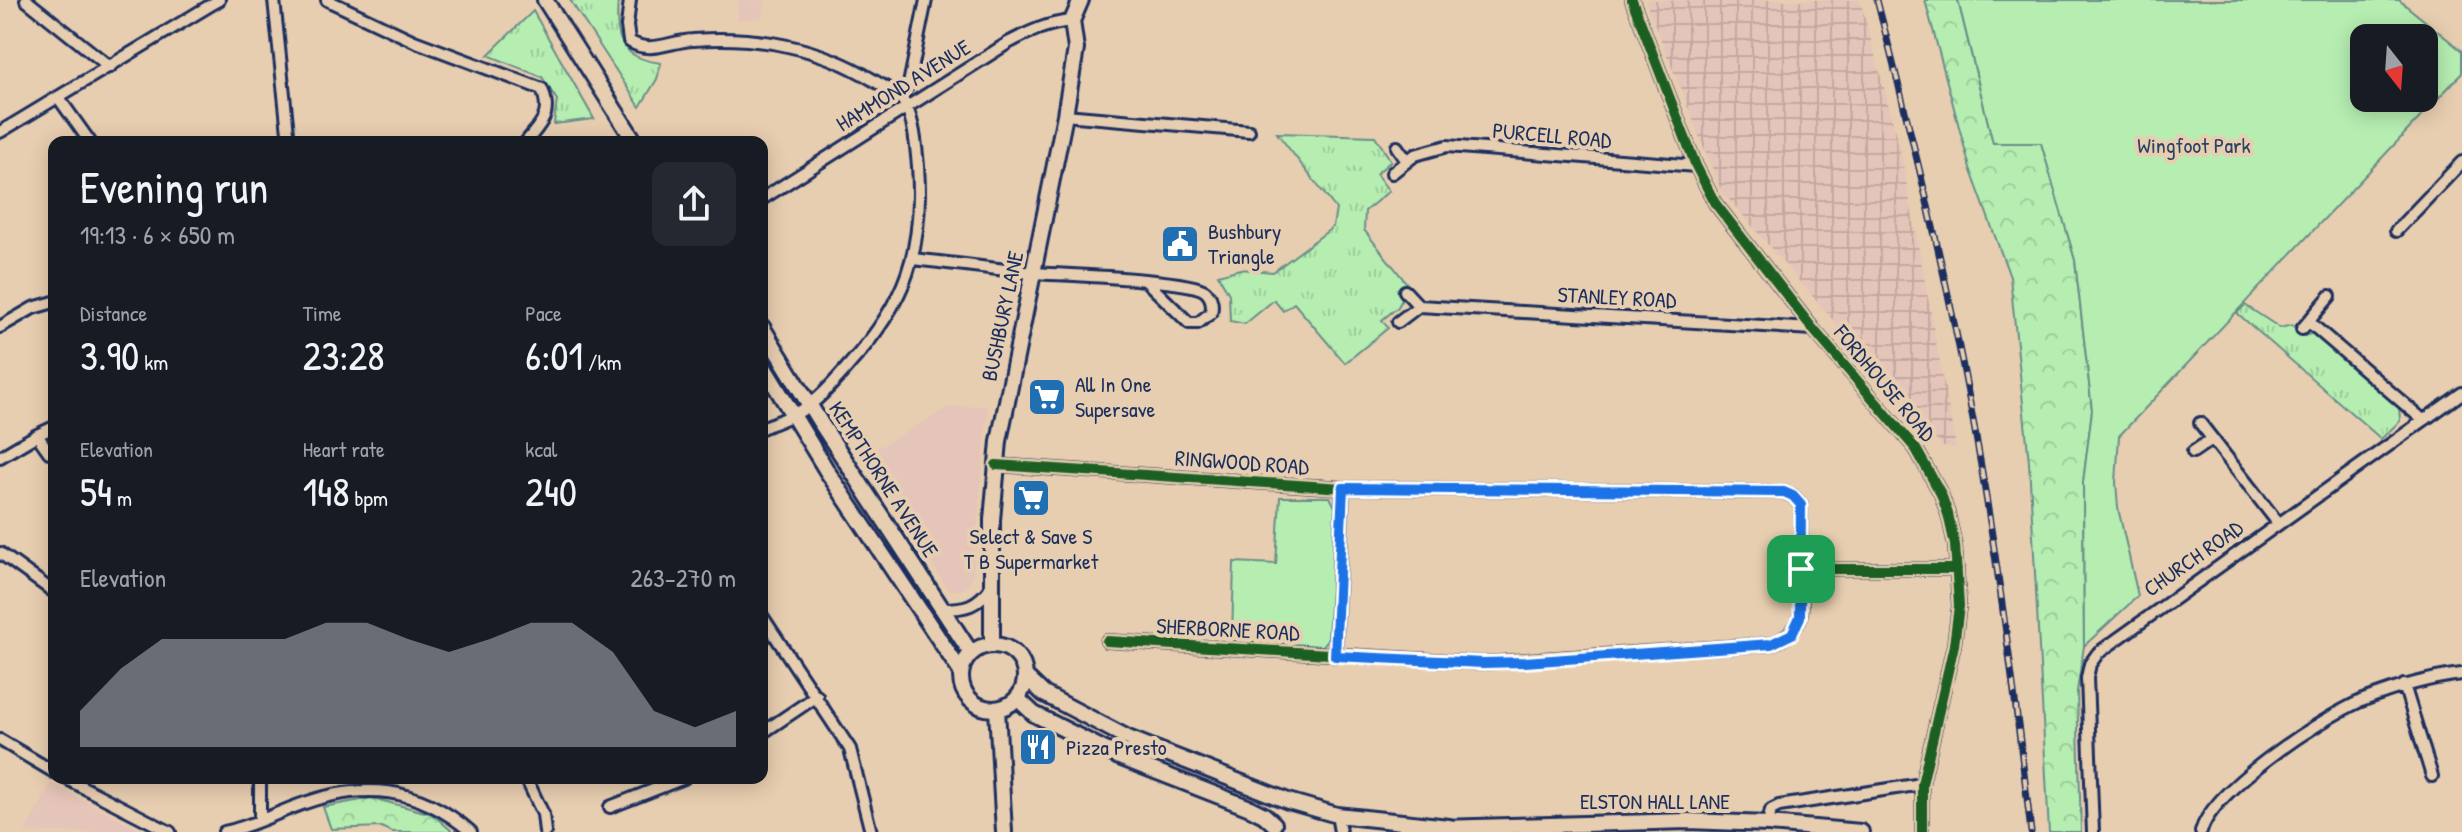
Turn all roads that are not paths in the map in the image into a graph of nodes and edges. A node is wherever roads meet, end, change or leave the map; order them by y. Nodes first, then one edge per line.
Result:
1 (26, 0) edge
2 (219, 0) edge
3 (274, 0) edge
4 (327, 0) edge
5 (545, 0) edge
6 (630, 0) edge
7 (926, 0) edge
8 (1081, 0) edge
9 (1632, 0) edge
10 (1072, 21) junction
11 (110, 67) junction
12 (58, 97) junction
13 (902, 101) junction
14 (1065, 115) junction
15 (1249, 131) dead end
16 (0, 132) edge
17 (86, 136) edge
18 (288, 136) edge
19 (531, 136) edge
20 (631, 136) edge
21 (1397, 147) dead end
22 (1407, 161) junction
23 (2462, 162) edge
24 (1696, 166) junction
25 (1392, 173) dead end
26 (768, 195) edge
27 (2396, 231) dead end
28 (912, 259) junction
29 (1034, 273) junction
30 (1146, 281) junction
31 (1405, 291) dead end
32 (2330, 296) dead end
33 (48, 304) edge
34 (1419, 306) junction
35 (1398, 322) dead end
36 (0, 327) edge
37 (1813, 329) junction
38 (768, 337) edge
39 (768, 374) edge
40 (2462, 393) edge
41 (810, 406) junction
42 (792, 415) junction
43 (2423, 420) junction
44 (2200, 423) dead end
45 (768, 425) edge
46 (48, 430) edge
47 (37, 435) junction
48 (2212, 439) junction
49 (48, 451) edge
50 (2193, 452) dead end
51 (0, 457) edge
52 (996, 465) junction
53 (1343, 488) junction
54 (2278, 523) junction
55 (0, 553) edge
56 (1801, 569) junction
57 (1957, 569) junction
58 (991, 587) junction
59 (48, 588) edge
60 (942, 609) junction
61 (768, 625) edge
62 (1107, 641) dead end
63 (992, 645) junction
64 (971, 653) junction
65 (1335, 656) junction
66 (961, 672) junction
67 (2462, 674) edge
68 (1025, 676) junction
69 (2404, 685) junction
70 (817, 696) junction
71 (1017, 698) junction
72 (997, 709) junction
73 (768, 729) edge
74 (0, 740) edge
75 (48, 768) edge
76 (2432, 776) dead end
77 (77, 784) edge
78 (260, 784) edge
79 (529, 784) edge
80 (669, 784) edge
81 (1922, 784) junction
82 (1288, 801) junction
83 (610, 807) dead end
84 (1337, 815) junction
85 (260, 820) junction
86 (1768, 824) junction
87 (1449, 827) junction
88 (1274, 828) edge
89 (170, 832) edge
90 (224, 832) edge
91 (471, 832) edge
92 (545, 832) edge
93 (871, 832) edge
94 (1004, 832) edge
95 (1340, 832) edge
96 (1414, 832) edge
97 (1861, 832) edge
98 (1922, 832) edge
99 (2093, 832) edge
100 (2201, 832) edge

1 - 11 street
2 - 11 street
3 - 18 street
4 - 19 street
5 - 20 street
6 - 13 street
7 - 13 street
8 - 10 street, BUSHBURY LANE
9 - 24 street, FORDHOUSE ROAD
10 - 13 street, HAMMOND AVENUE
10 - 14 street, BUSHBURY LANE
11 - 12 street
12 - 16 street
12 - 17 street
13 - 26 street, HAMMOND AVENUE
13 - 28 street
14 - 15 street
14 - 29 street, BUSHBURY LANE
21 - 22 street
22 - 24 street, PURCELL ROAD
22 - 25 street, PURCELL ROAD
23 - 27 street
24 - 37 street, FORDHOUSE ROAD
28 - 29 street
28 - 41 street
29 - 30 street
29 - 52 street, BUSHBURY LANE
30 - 30 street
31 - 34 street
32 - 43 street
33 - 36 street
34 - 35 street
34 - 37 street, STANLEY ROAD
37 - 57 street, FORDHOUSE ROAD
38 - 41 street, KEMPTHORNE AVENUE
39 - 42 street, KEMPTHORNE AVENUE
40 - 43 street, CHURCH ROAD
41 - 42 street
41 - 60 street, KEMPTHORNE AVENUE
42 - 45 street
42 - 66 street, KEMPTHORNE AVENUE
43 - 54 street, CHURCH ROAD
44 - 48 street
46 - 47 street
47 - 49 street
47 - 51 street
48 - 50 street
48 - 54 street
52 - 53 street, RINGWOOD ROAD
52 - 58 street, BUSHBURY LANE
53 - 56 street, RINGWOOD ROAD
53 - 65 street
54 - 99 street, CHURCH ROAD
55 - 59 street
56 - 57 street
56 - 65 street, SHERBORNE ROAD
57 - 81 street, FORDHOUSE ROAD
58 - 60 street
58 - 63 street, BUSHBURY LANE
60 - 64 street, KEMPTHORNE AVENUE
61 - 70 street
62 - 65 street, SHERBORNE ROAD
63 - 64 street
63 - 68 street
64 - 66 street
66 - 72 street
67 - 69 street
68 - 71 street
68 - 82 street, ELSTON HALL LANE
69 - 76 street
69 - 100 street
70 - 73 street
70 - 93 street
71 - 72 street
71 - 88 street
72 - 94 street
74 - 75 street
77 - 89 street
78 - 85 street
79 - 92 street
80 - 83 street
81 - 86 street
81 - 98 street, FORDHOUSE ROAD
82 - 84 street, ELSTON HALL LANE
82 - 88 street
84 - 87 street, ELSTON HALL LANE
84 - 95 street
85 - 90 street
85 - 91 street
86 - 87 street, ELSTON HALL LANE
86 - 97 street, ELSTON HALL LANE
87 - 96 street, ELSTON HALL LANE

